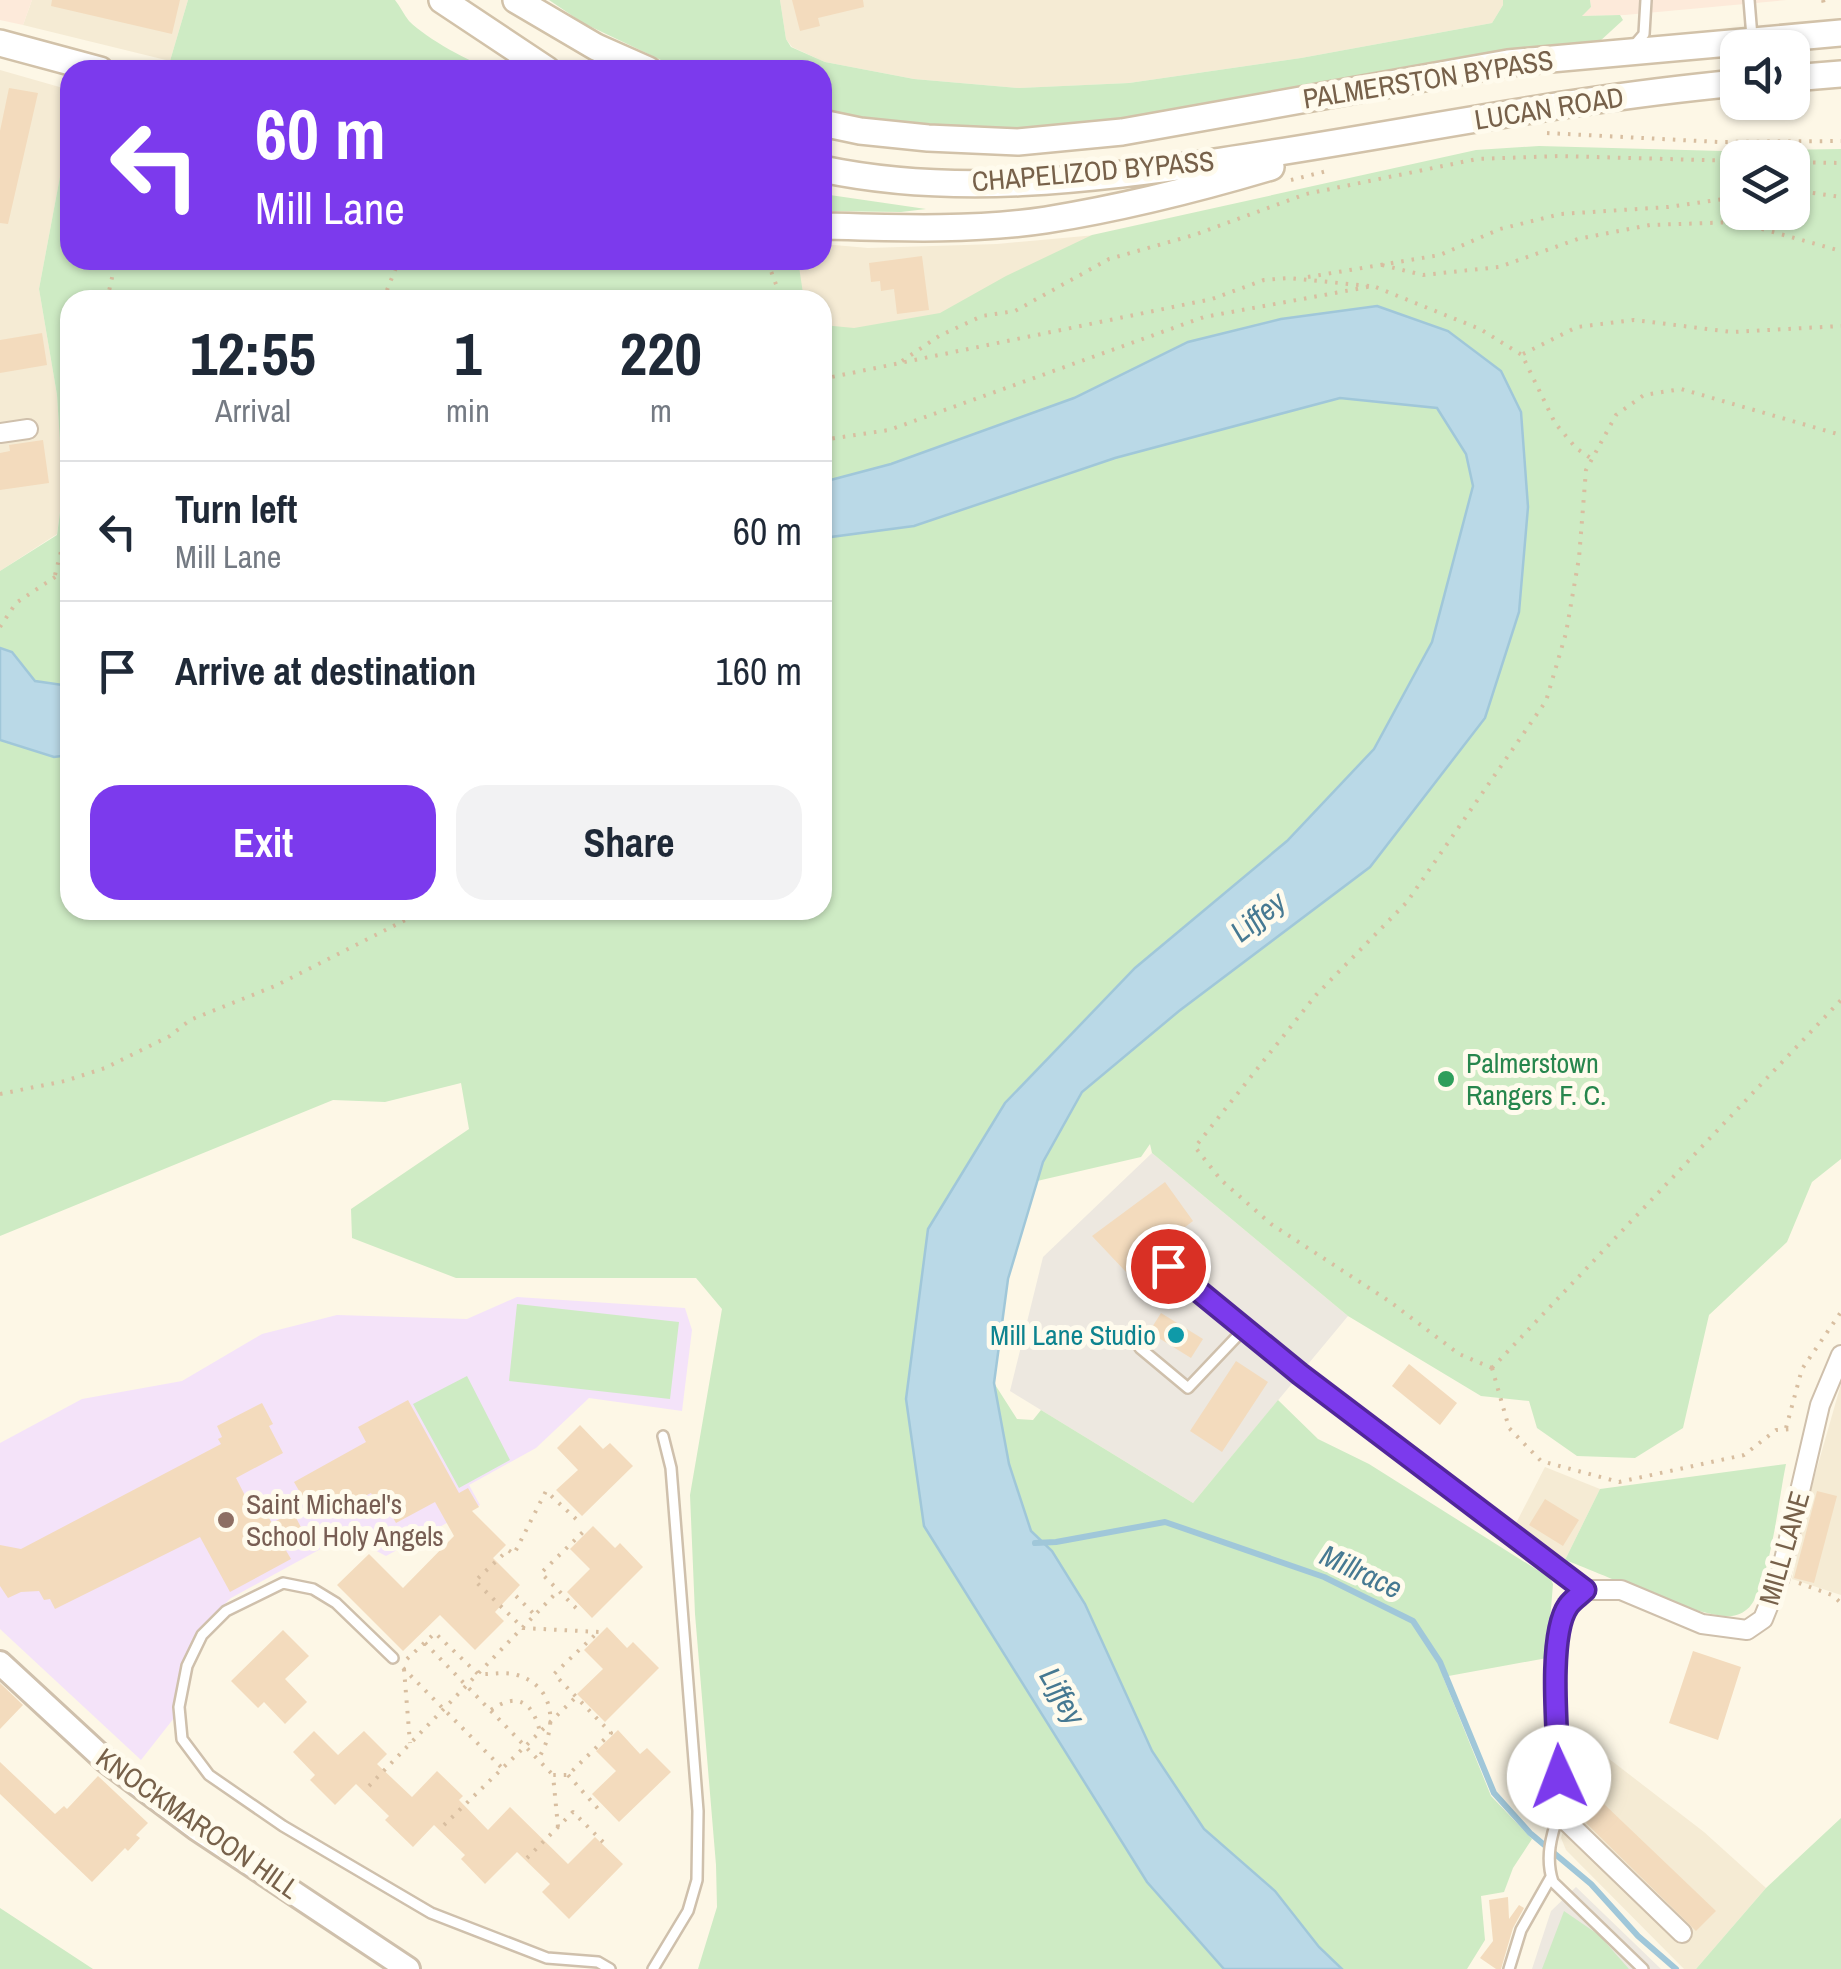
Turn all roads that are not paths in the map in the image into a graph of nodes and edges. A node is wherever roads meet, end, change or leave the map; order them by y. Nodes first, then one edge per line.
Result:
1 (442, 0) edge
2 (516, 0) edge
3 (1646, 0) edge
4 (1748, 0) edge
5 (1751, 30) edge
6 (1841, 33) edge
7 (1810, 35) edge
8 (0, 43) edge
9 (1720, 43) edge
10 (1631, 50) junction
11 (63, 60) edge
12 (532, 60) edge
13 (626, 60) edge
14 (1841, 74) edge
15 (1810, 77) edge
16 (1720, 86) edge
17 (832, 125) edge
18 (1362, 140) junction
19 (1018, 142) joint
20 (832, 170) edge
21 (832, 226) edge
22 (28, 429) dead end
23 (0, 434) edge
24 (1168, 1266) dead end
25 (1244, 1329) junction
26 (1140, 1348) dead end
27 (1841, 1355) edge
28 (664, 1436) dead end
29 (1585, 1590) junction
30 (392, 1658) dead end
31 (0, 1662) edge
32 (1560, 1810) junction
33 (1551, 1876) junction
34 (1682, 1933) dead end
35 (408, 1969) edge
36 (610, 1969) edge
37 (654, 1969) edge
38 (1509, 1969) edge
39 (1643, 1969) edge

1 - 12 main road
2 - 13 main road
3 - 10 lane
4 - 5 lane
6 - 7 main road, PALMERSTON BYPASS
8 - 11 main road
9 - 10 main road, PALMERSTON BYPASS
10 - 19 main road, PALMERSTON BYPASS
14 - 15 main road
16 - 18 main road, LUCAN ROAD
17 - 19 main road, CHAPELIZOD BYPASS
18 - 20 main road, CHAPELIZOD BYPASS
18 - 21 main road
22 - 23 street
24 - 25 lane
25 - 26 lane
25 - 29 lane
27 - 29 street, MILL LANE
28 - 37 lane
29 - 32 street
30 - 36 lane
31 - 35 street, KNOCKMAROON HILL
32 - 33 lane
32 - 34 street
33 - 38 lane
33 - 39 lane

